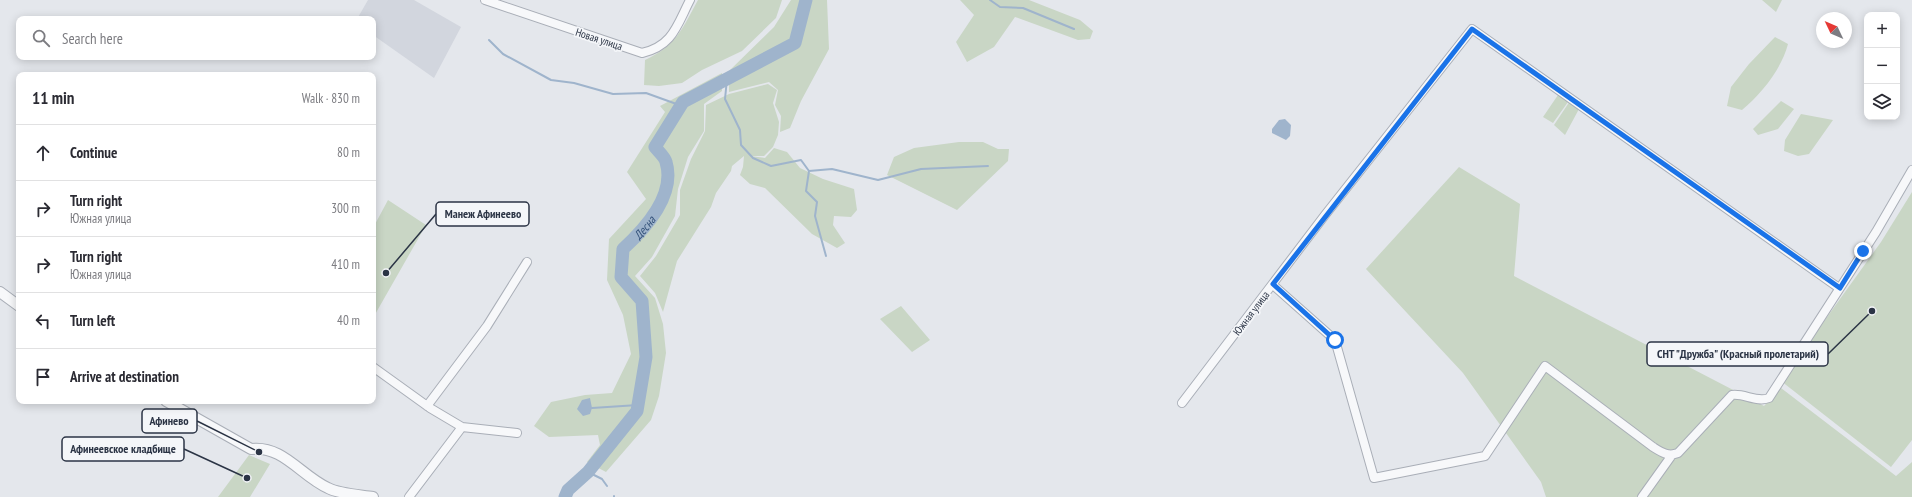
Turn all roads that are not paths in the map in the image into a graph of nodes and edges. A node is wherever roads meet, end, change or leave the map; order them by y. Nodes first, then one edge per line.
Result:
1 (485, 0) edge
2 (690, 0) edge
3 (1912, 170) edge
4 (527, 262) dead end
5 (1273, 284) junction
6 (1840, 288) junction
7 (0, 292) edge
8 (16, 304) edge
9 (376, 369) edge
10 (1182, 403) dead end
11 (171, 404) edge
12 (427, 406) junction
13 (462, 427) junction
14 (517, 433) dead end
15 (1672, 455) junction
16 (373, 497) edge
17 (409, 497) edge
18 (1642, 497) edge

1 - 2 street, Новая улица
3 - 6 street
4 - 12 street
5 - 6 street, Южная улица
5 - 10 street, Южная улица
5 - 15 street
6 - 15 street
7 - 8 street
9 - 12 street
11 - 16 street
12 - 13 street
13 - 14 street
13 - 17 street
15 - 18 street

